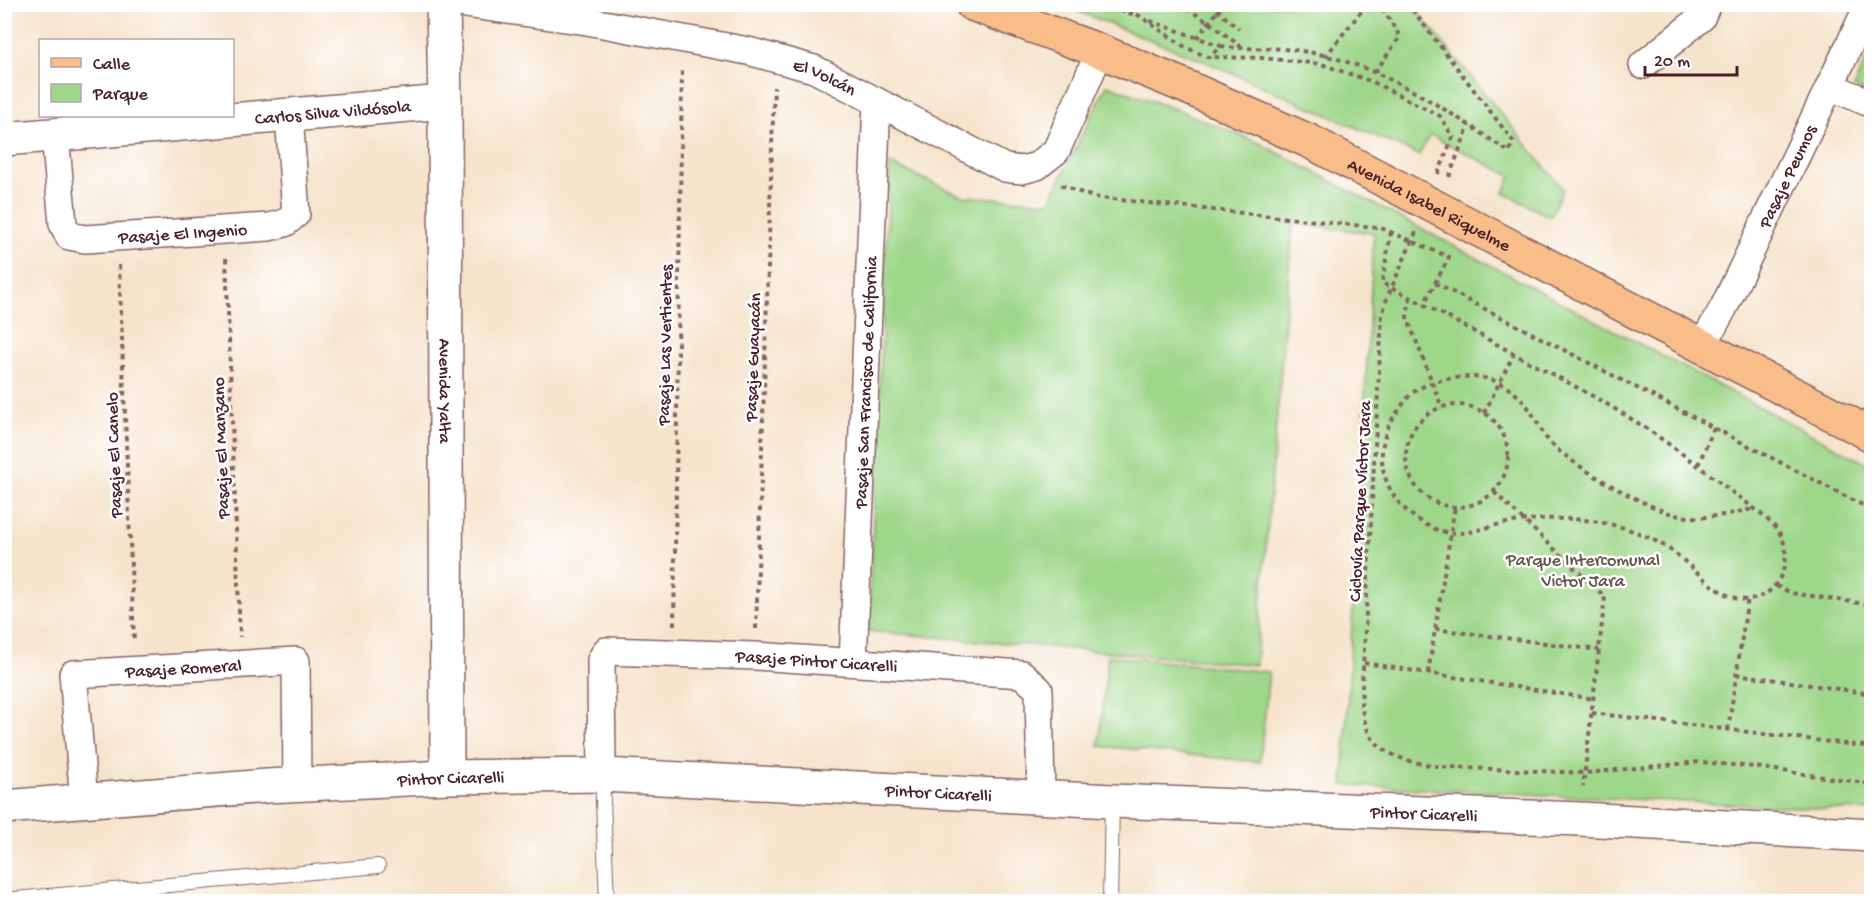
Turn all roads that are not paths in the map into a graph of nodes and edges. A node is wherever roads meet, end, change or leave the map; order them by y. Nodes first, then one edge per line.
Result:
1 (443, 4) edge
2 (465, 4) edge
3 (972, 4) edge
4 (1707, 4) edge
5 (1869, 10) edge
6 (1100, 51) junction
7 (1643, 65) dead end
8 (1830, 86) junction
9 (446, 102) junction
10 (877, 102) junction
11 (1872, 104) edge
12 (289, 115) junction
13 (55, 134) junction
14 (4, 139) edge
15 (1702, 346) junction
16 (1870, 431) edge
17 (853, 662) junction
18 (602, 775) junction
19 (447, 777) junction
20 (297, 785) junction
21 (1041, 797) junction
22 (84, 800) junction
23 (1112, 801) junction
24 (4, 807) edge
25 (1872, 835) edge
26 (378, 866) dead end
27 (4, 900) edge
28 (607, 902) edge
29 (1110, 902) edge

1 - 9 street, Avenida Yalta
2 - 10 street, El Volcán
3 - 6 main road, Avenida Isabel Riquelme
4 - 7 street
5 - 8 street, Pasaje Peumos
6 - 10 street, El Volcán
6 - 15 main road, Avenida Isabel Riquelme
8 - 11 street
8 - 15 street, Pasaje Peumos
9 - 12 street, Carlos Silva Vildósola
9 - 19 street, Avenida Yalta
10 - 17 street, Pasaje San Francisco de California
12 - 13 street, Carlos Silva Vildósola
12 - 13 street, Pasaje El Ingenio
13 - 14 street, Carlos Silva Vildósola
15 - 16 main road, Avenida Isabel Riquelme
17 - 18 street, Pasaje Pintor Cicarelli
17 - 21 street, Pasaje Pintor Cicarelli
18 - 19 street, Pintor Cicarelli
18 - 21 street, Pintor Cicarelli
18 - 28 lane
19 - 20 street, Pintor Cicarelli
20 - 22 street, Pintor Cicarelli
20 - 22 street, Pasaje Romeral
21 - 23 street, Pintor Cicarelli
22 - 24 street, Pintor Cicarelli
23 - 25 street, Pintor Cicarelli
23 - 29 lane
26 - 27 lane

